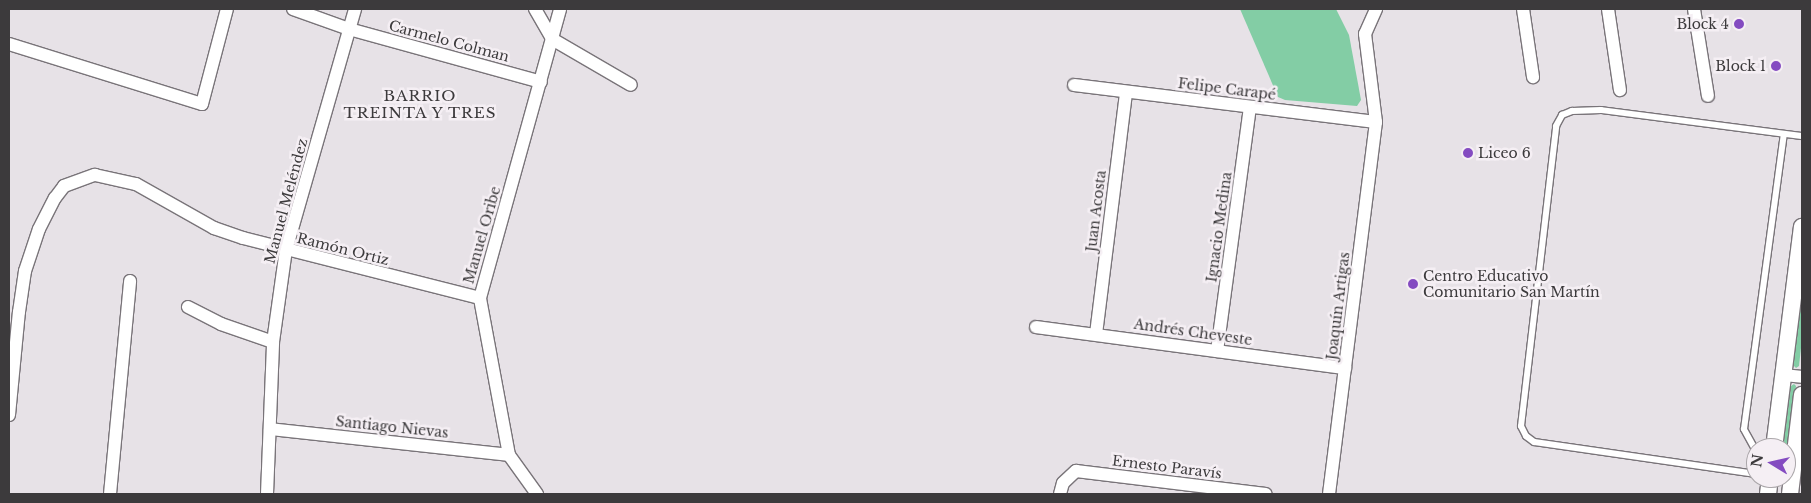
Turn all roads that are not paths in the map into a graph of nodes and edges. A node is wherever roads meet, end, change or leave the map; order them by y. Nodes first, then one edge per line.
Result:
1 (227, 9) edge
2 (293, 9) edge
3 (354, 9) edge
4 (535, 9) edge
5 (560, 9) edge
6 (1376, 9) edge
7 (1522, 9) edge
8 (1608, 9) edge
9 (1694, 9) edge
10 (349, 29) junction
11 (552, 39) junction
12 (9, 44) edge
13 (1533, 77) dead end
14 (541, 82) junction
15 (631, 85) dead end
16 (1074, 85) dead end
17 (1620, 90) dead end
18 (1126, 92) junction
19 (1708, 96) dead end
20 (1250, 107) junction
21 (1376, 122) junction
22 (1784, 134) junction
23 (1802, 136) edge
24 (1802, 227) edge
25 (286, 250) junction
26 (130, 281) dead end
27 (480, 298) junction
28 (188, 307) dead end
29 (1036, 327) dead end
30 (1096, 334) junction
31 (273, 342) junction
32 (1217, 351) junction
33 (1345, 368) junction
34 (1784, 375) junction
35 (1802, 377) edge
36 (1802, 396) edge
37 (9, 414) edge
38 (270, 429) junction
39 (1749, 438) edge
40 (1775, 438) edge
41 (1795, 438) edge
42 (510, 455) junction
43 (1746, 473) edge
44 (110, 494) edge
45 (267, 494) edge
46 (537, 494) edge
47 (1060, 494) edge
48 (1266, 494) edge
49 (1330, 494) edge

1 - 12 street
2 - 10 street, Carmelo Colman
3 - 10 street, Manuel Meléndez
4 - 11 street
5 - 11 street, Manuel Oribe
6 - 21 street, Joaquín Artigas
7 - 13 street
8 - 17 street
9 - 19 street
10 - 14 street, Carmelo Colman
10 - 25 street, Manuel Meléndez
11 - 14 street, Manuel Oribe
11 - 15 street
14 - 27 street, Manuel Oribe
16 - 18 street, Felipe Carapé
18 - 20 street, Felipe Carapé
18 - 30 street, Juan Acosta
20 - 21 street, Felipe Carapé
20 - 32 street, Ignacio Medina
21 - 33 street, Joaquín Artigas
22 - 23 lane
22 - 39 lane
22 - 43 lane
24 - 34 street
25 - 27 street, Ramón Ortiz
25 - 31 street, Manuel Meléndez
25 - 37 street, Ramón Ortiz
26 - 44 street
27 - 42 street, Manuel Oribe
28 - 31 street
29 - 30 street, Andrés Cheveste
30 - 32 street, Andrés Cheveste
31 - 38 street, Manuel Meléndez
32 - 33 street, Andrés Cheveste
33 - 49 street, Joaquín Artigas
34 - 35 street
34 - 40 street
36 - 41 street
38 - 42 street, Santiago Nievas
38 - 45 street, Manuel Meléndez
42 - 46 street, Manuel Oribe
47 - 48 street, Ernesto Paravís

